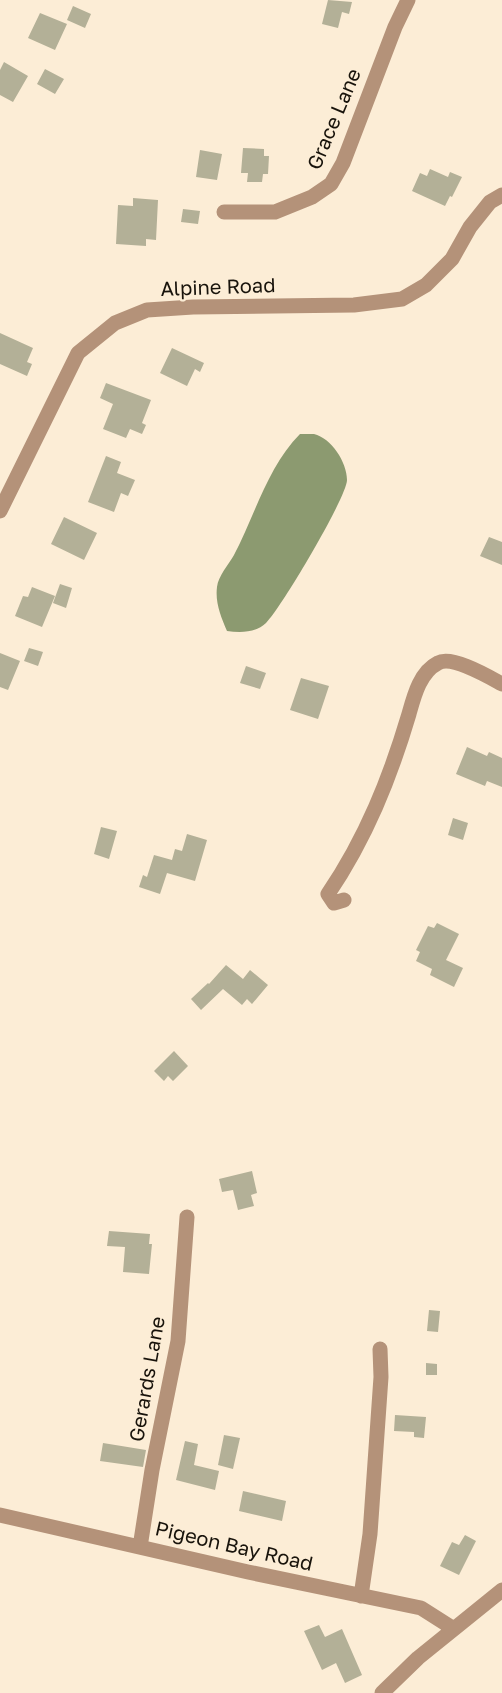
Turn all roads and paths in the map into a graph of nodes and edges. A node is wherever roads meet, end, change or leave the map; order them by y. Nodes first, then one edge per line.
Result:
1 (408, 0) edge
2 (502, 195) edge
3 (224, 212) dead end
4 (4, 493) edge
5 (0, 511) edge
6 (502, 684) edge
7 (344, 900) dead end
8 (187, 1217) dead end
9 (380, 1349) dead end
10 (0, 1515) edge
11 (140, 1547) junction
12 (502, 1590) edge
13 (361, 1596) junction
14 (454, 1629) junction
15 (382, 1693) edge

1 - 3 street, Grace Lane
2 - 4 street, Alpine Road
4 - 5 street, Alpine Road
6 - 7 street
8 - 11 street, Gerards Lane
9 - 13 street
10 - 11 street, Pigeon Bay Road
11 - 13 street, Pigeon Bay Road
12 - 14 street
13 - 14 street, Pigeon Bay Road
14 - 15 street

